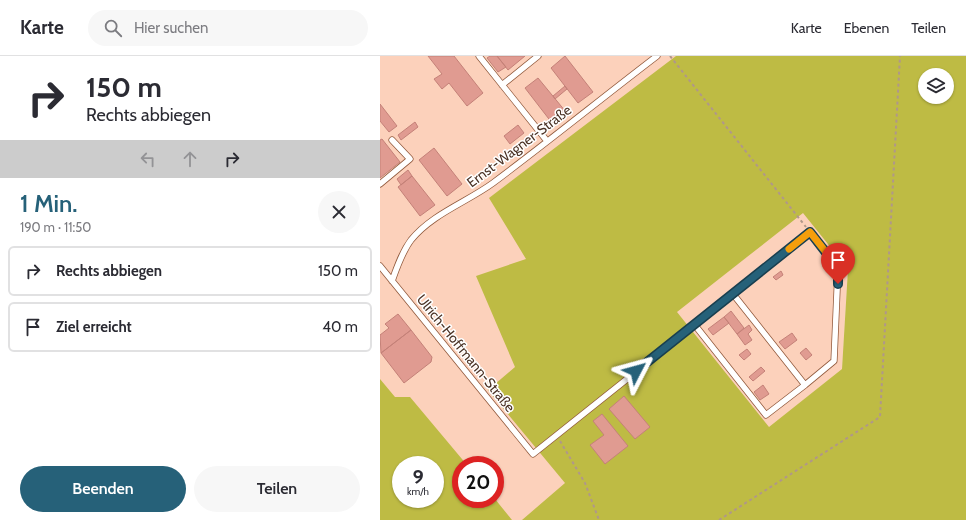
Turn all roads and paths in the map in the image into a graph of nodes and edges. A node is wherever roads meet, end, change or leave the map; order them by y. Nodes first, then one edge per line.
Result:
1 (479, 56) edge
2 (538, 56) edge
3 (656, 56) edge
4 (670, 56) edge
5 (900, 56) edge
6 (502, 85) junction
7 (392, 140) dead end
8 (547, 141) junction
9 (380, 184) edge
10 (810, 232) junction
11 (380, 266) edge
12 (392, 281) junction
13 (733, 294) junction
14 (694, 324) junction
15 (805, 385) junction
16 (556, 436) junction
17 (599, 520) edge
18 (719, 520) edge

1 - 6 lane
2 - 6 lane
3 - 8 lane, Ernst-Wagner-Straße
4 - 10 path
5 - 18 path
6 - 8 lane
7 - 9 lane
8 - 12 lane, Ernst-Wagner-Straße
10 - 13 lane
10 - 15 lane
11 - 12 lane, Ulrich-Hoffmann-Straße
12 - 16 lane, Ulrich-Hoffmann-Straße
13 - 14 lane
13 - 15 lane
14 - 15 lane
14 - 16 lane
16 - 17 path

